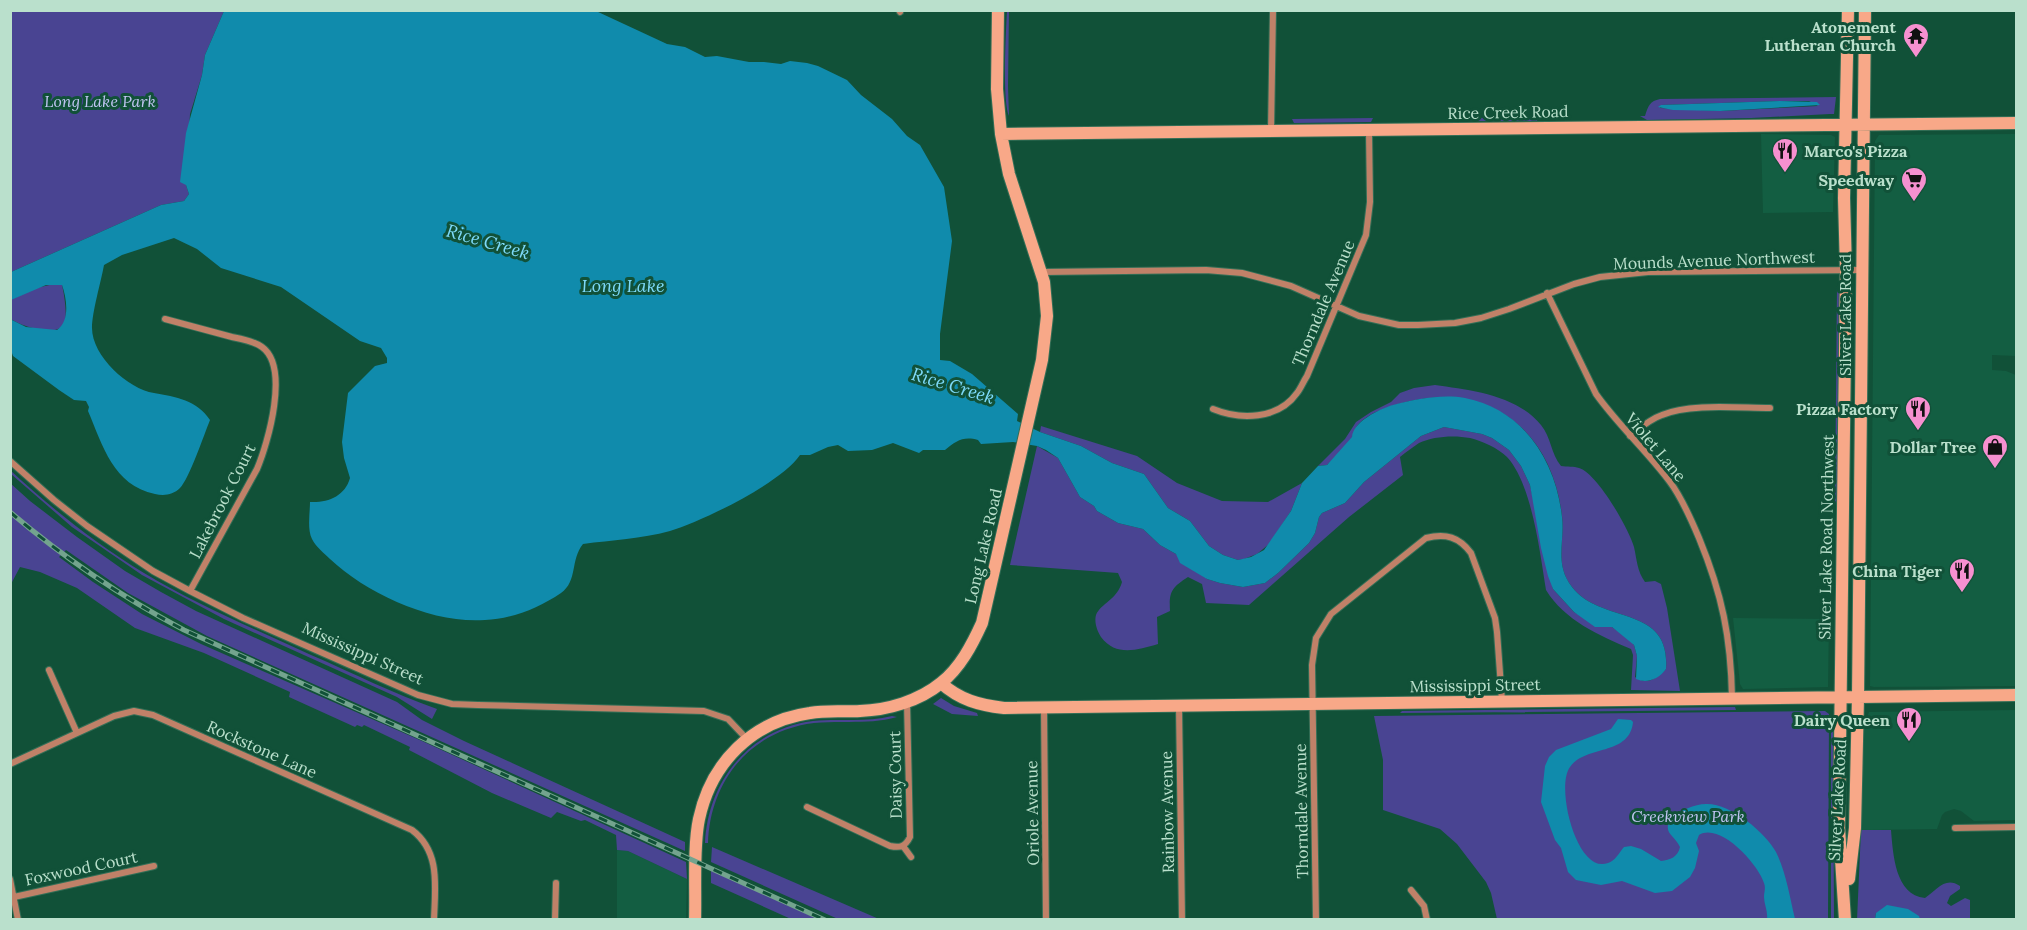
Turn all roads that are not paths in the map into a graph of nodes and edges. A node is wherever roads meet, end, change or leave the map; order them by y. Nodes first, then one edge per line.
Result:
1 (998, 10) edge
2 (1273, 10) edge
3 (1848, 10) edge
4 (1865, 10) edge
5 (2016, 123) edge
6 (1846, 124) junction
7 (1864, 124) junction
8 (1370, 130) junction
9 (1271, 131) junction
10 (1000, 134) junction
11 (1846, 270) junction
12 (1862, 270) junction
13 (1042, 272) junction
14 (1547, 293) junction
15 (1338, 306) junction
16 (165, 319) dead end
17 (1770, 408) dead end
18 (1213, 409) dead end
19 (1630, 435) junction
20 (10, 461) edge
21 (190, 591) junction
22 (50, 670) dead end
23 (941, 683) junction
24 (2016, 695) edge
25 (1732, 698) junction
26 (1840, 698) junction
27 (1858, 698) junction
28 (1502, 701) junction
29 (907, 702) junction
30 (1314, 703) junction
31 (1179, 705) junction
32 (1044, 707) junction
33 (77, 733) junction
34 (746, 738) junction
35 (10, 764) edge
36 (807, 807) dead end
37 (2016, 827) edge
38 (1955, 828) dead end
39 (903, 846) junction
40 (911, 857) dead end
41 (154, 866) dead end
42 (10, 879) edge
43 (556, 883) dead end
44 (1411, 890) dead end
45 (14, 897) junction
46 (1845, 913) edge
47 (18, 920) edge
48 (434, 920) edge
49 (555, 920) edge
50 (695, 920) edge
51 (1046, 920) edge
52 (1182, 920) edge
53 (1316, 920) edge
54 (1428, 920) edge

1 - 10 street, Long Lake Road
2 - 9 street
3 - 6 street, Silver Lake Road Northwest
4 - 7 street, Silver Lake Road
5 - 7 street, Rice Creek Road
6 - 7 street, Rice Creek Road
6 - 8 street, Rice Creek Road
6 - 11 street, Silver Lake Road Northwest
7 - 12 street, Silver Lake Road
8 - 9 street, Rice Creek Road
8 - 15 street, Thorndale Avenue
9 - 10 street, Rice Creek Road
10 - 13 street, Long Lake Road
11 - 12 street, Mounds Avenue Northwest
11 - 14 street, Mounds Avenue Northwest
11 - 26 street, Silver Lake Road Northwest
12 - 27 street, Silver Lake Road
13 - 15 street, Mounds Avenue Northwest
13 - 23 street, Long Lake Road
14 - 15 street, Mounds Avenue Northwest
14 - 19 street, Violet Lane
15 - 18 street, Thorndale Avenue
16 - 21 street, Lakebrook Court
17 - 19 street
19 - 25 street, Violet Lane
20 - 21 street, Mississippi Street
21 - 34 street, Mississippi Street
22 - 33 street
23 - 29 street, Long Lake Road
23 - 32 street, Mississippi Street
24 - 27 street, Mississippi Street
25 - 26 street, Mississippi Street
25 - 28 street, Mississippi Street
26 - 27 street, Mississippi Street
26 - 46 street, Silver Lake Road Northwest
27 - 46 street, Silver Lake Road
28 - 30 street, Mississippi Street
28 - 30 street, Thorndale Avenue
29 - 34 street, Long Lake Road
29 - 39 street, Daisy Court
30 - 31 street, Mississippi Street
30 - 53 street, Thorndale Avenue
31 - 32 street, Mississippi Street
31 - 52 street, Rainbow Avenue
32 - 51 street, Oriole Avenue
33 - 35 street, Rockstone Lane
33 - 48 street, Rockstone Lane
34 - 50 street, Long Lake Road
36 - 39 street, Daisy Court
37 - 38 street
39 - 40 street
41 - 45 street, Foxwood Court
42 - 45 street
43 - 49 street
44 - 54 street
45 - 47 street

